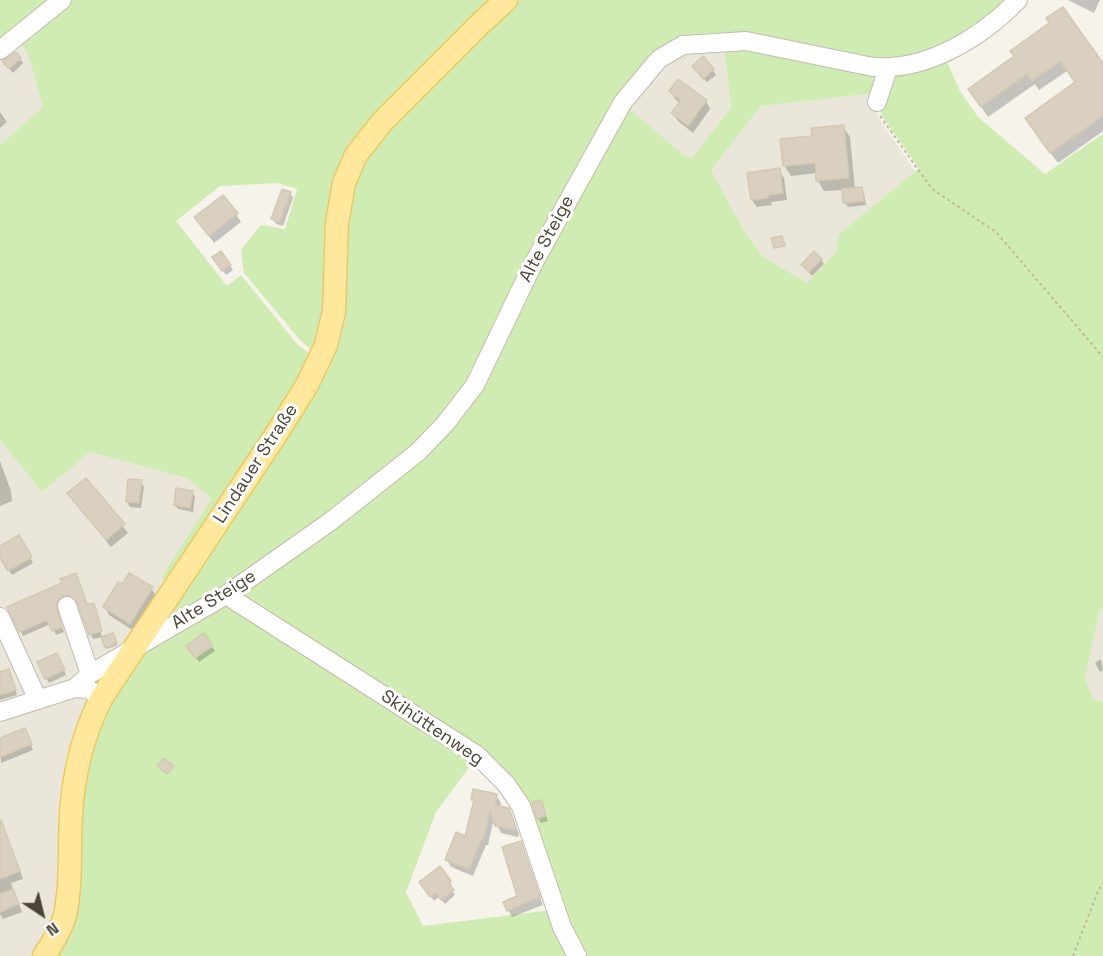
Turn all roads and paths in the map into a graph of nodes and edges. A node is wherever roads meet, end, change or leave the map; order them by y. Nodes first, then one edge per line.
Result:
1 (62, 0) edge
2 (506, 0) edge
3 (1018, 0) edge
4 (0, 50) edge
5 (888, 68) junction
6 (877, 102) joint
7 (1103, 357) edge
8 (226, 595) junction
9 (67, 606) dead end
10 (0, 617) edge
11 (134, 649) junction
12 (90, 674) junction
13 (75, 688) junction
14 (102, 697) junction
15 (38, 700) junction
16 (0, 712) edge
17 (1103, 883) edge
18 (44, 956) edge
19 (577, 956) edge
20 (1073, 956) edge

1 - 4 street
2 - 11 main road, Lindauer Straße
3 - 5 street, Alte Steige
5 - 6 street
5 - 8 street, Alte Steige
6 - 7 path
8 - 11 street, Alte Steige
8 - 19 street, Skihüttenweg
9 - 12 street
10 - 15 street
11 - 12 street, Alte Steige
11 - 14 main road, Lindauer Straße
12 - 13 street, Alte Steige
13 - 14 street
13 - 15 street
14 - 18 main road, Lindauer Straße
15 - 16 street
17 - 20 path

